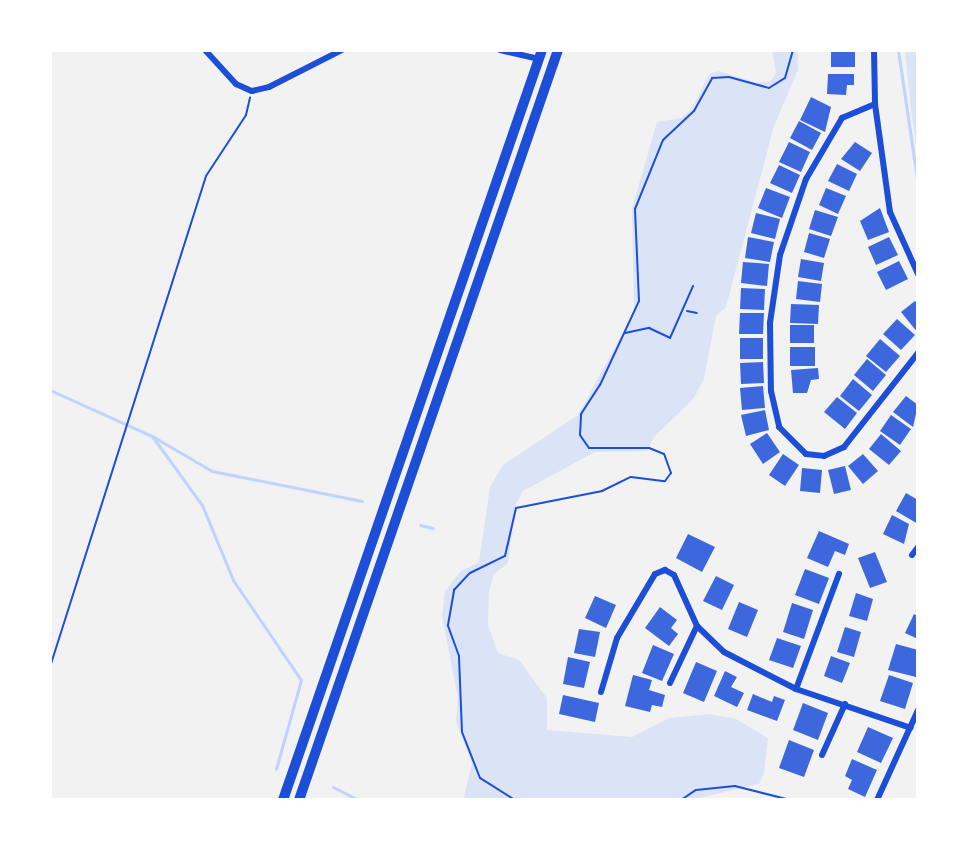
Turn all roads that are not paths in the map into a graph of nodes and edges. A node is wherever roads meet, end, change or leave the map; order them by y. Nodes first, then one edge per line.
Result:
1 (205, 50) edge
2 (342, 50) edge
3 (500, 50) edge
4 (558, 50) edge
5 (874, 50) edge
6 (540, 55) edge
7 (875, 104) junction
8 (918, 274) edge
9 (918, 353) edge
10 (918, 547) edge
11 (912, 555) dead end
12 (839, 574) dead end
13 (697, 626) junction
14 (670, 683) dead end
15 (796, 689) junction
16 (601, 692) dead end
17 (845, 704) junction
18 (918, 710) edge
19 (911, 728) junction
20 (822, 755) dead end
21 (283, 800) edge
22 (299, 800) edge
23 (877, 800) edge

1 - 2 street
3 - 6 street
4 - 22 highway
5 - 7 street
6 - 21 highway
7 - 8 street
7 - 9 street
10 - 11 street
12 - 15 street
13 - 14 street
13 - 15 street
13 - 16 street
15 - 17 street
17 - 19 street
17 - 20 street
18 - 19 street
19 - 23 street

